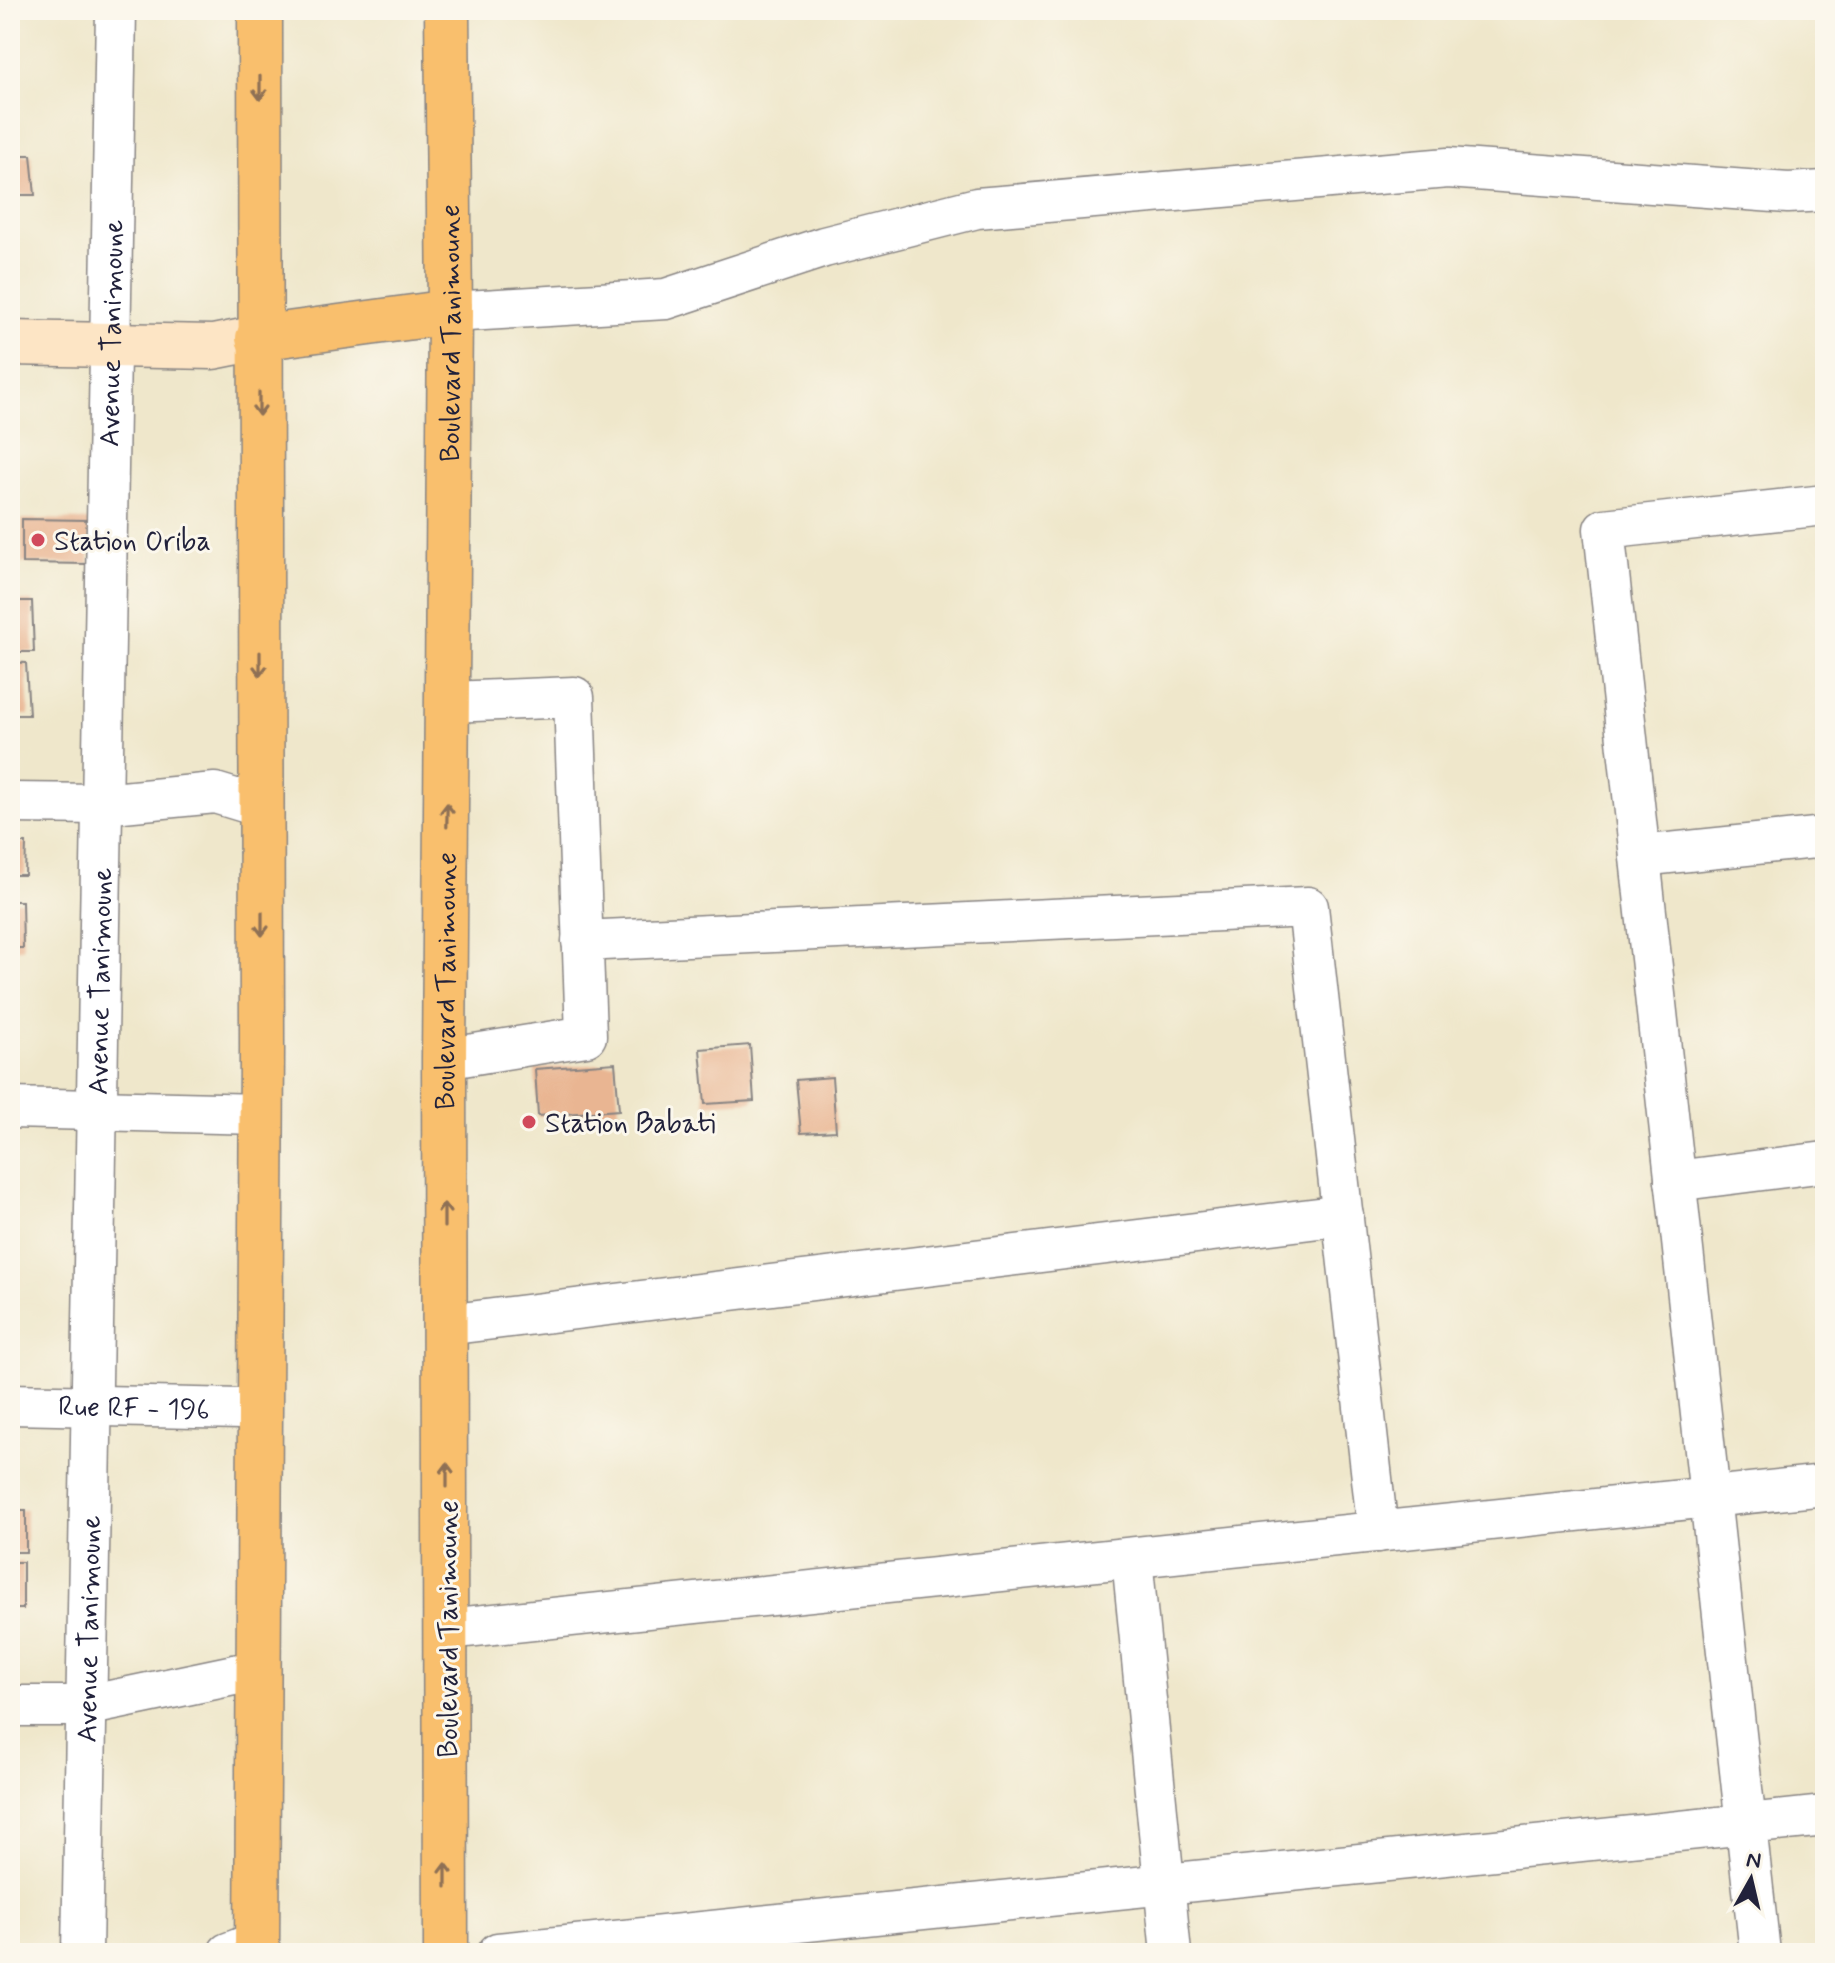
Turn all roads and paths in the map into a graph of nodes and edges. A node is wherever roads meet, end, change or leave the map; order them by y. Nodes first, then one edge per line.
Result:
1 (116, 10) edge
2 (260, 10) edge
3 (447, 10) edge
4 (1825, 191) edge
5 (450, 312) junction
6 (258, 338) junction
7 (10, 343) edge
8 (110, 345) junction
9 (1825, 505) edge
10 (449, 702) junction
11 (261, 788) junction
12 (10, 803) edge
13 (102, 804) junction
14 (1825, 837) edge
15 (1640, 856) junction
16 (582, 941) junction
17 (444, 1059) junction
18 (10, 1108) edge
19 (97, 1109) junction
20 (261, 1114) junction
21 (1825, 1162) edge
22 (1675, 1181) junction
23 (1343, 1215) junction
24 (445, 1325) junction
25 (91, 1403) junction
26 (10, 1404) edge
27 (258, 1414) junction
28 (1825, 1485) edge
29 (1710, 1497) junction
30 (1378, 1532) junction
31 (1132, 1558) junction
32 (447, 1629) junction
33 (258, 1670) junction
34 (10, 1706) edge
35 (86, 1706) junction
36 (1825, 1816) edge
37 (1746, 1824) junction
38 (1164, 1884) junction
39 (247, 1949) edge
40 (82, 1953) edge
41 (446, 1953) edge
42 (498, 1953) edge
43 (1171, 1953) edge
44 (1760, 1953) edge

1 - 8 street, Avenue Tanimoune
2 -> 6 main road
3 - 5 main road, Boulevard Tanimoune
4 - 5 street
5 - 6 main road
5 - 10 main road, Boulevard Tanimoune
6 - 8 main road
6 -> 11 main road
7 - 8 main road
8 - 13 street, Avenue Tanimoune
9 - 15 street
10 - 16 street
17 -> 10 main road, Boulevard Tanimoune
11 - 13 street
11 -> 20 main road
12 - 13 street
13 - 19 street, Avenue Tanimoune
14 - 15 street
15 - 22 street
16 - 17 street
16 - 23 street
24 -> 17 main road, Boulevard Tanimoune
18 - 19 street
19 - 20 street
19 - 25 street, Avenue Tanimoune
20 - 27 main road
21 - 22 street
22 - 29 street
23 - 24 street
23 - 30 street
32 -> 24 main road, Boulevard Tanimoune
25 - 26 street, Rue RF - 196
25 - 27 street, Rue RF - 196
25 - 35 street, Avenue Tanimoune
27 - 33 main road
28 - 29 street
29 - 30 street
29 - 37 street
30 - 31 street
31 - 32 street
31 - 38 street
41 -> 32 main road, Boulevard Tanimoune
33 - 35 street
33 - 39 main road
34 - 35 street
35 - 40 street, Avenue Tanimoune
36 - 37 street
37 - 38 street
37 - 44 street
38 - 42 street
38 - 43 street

